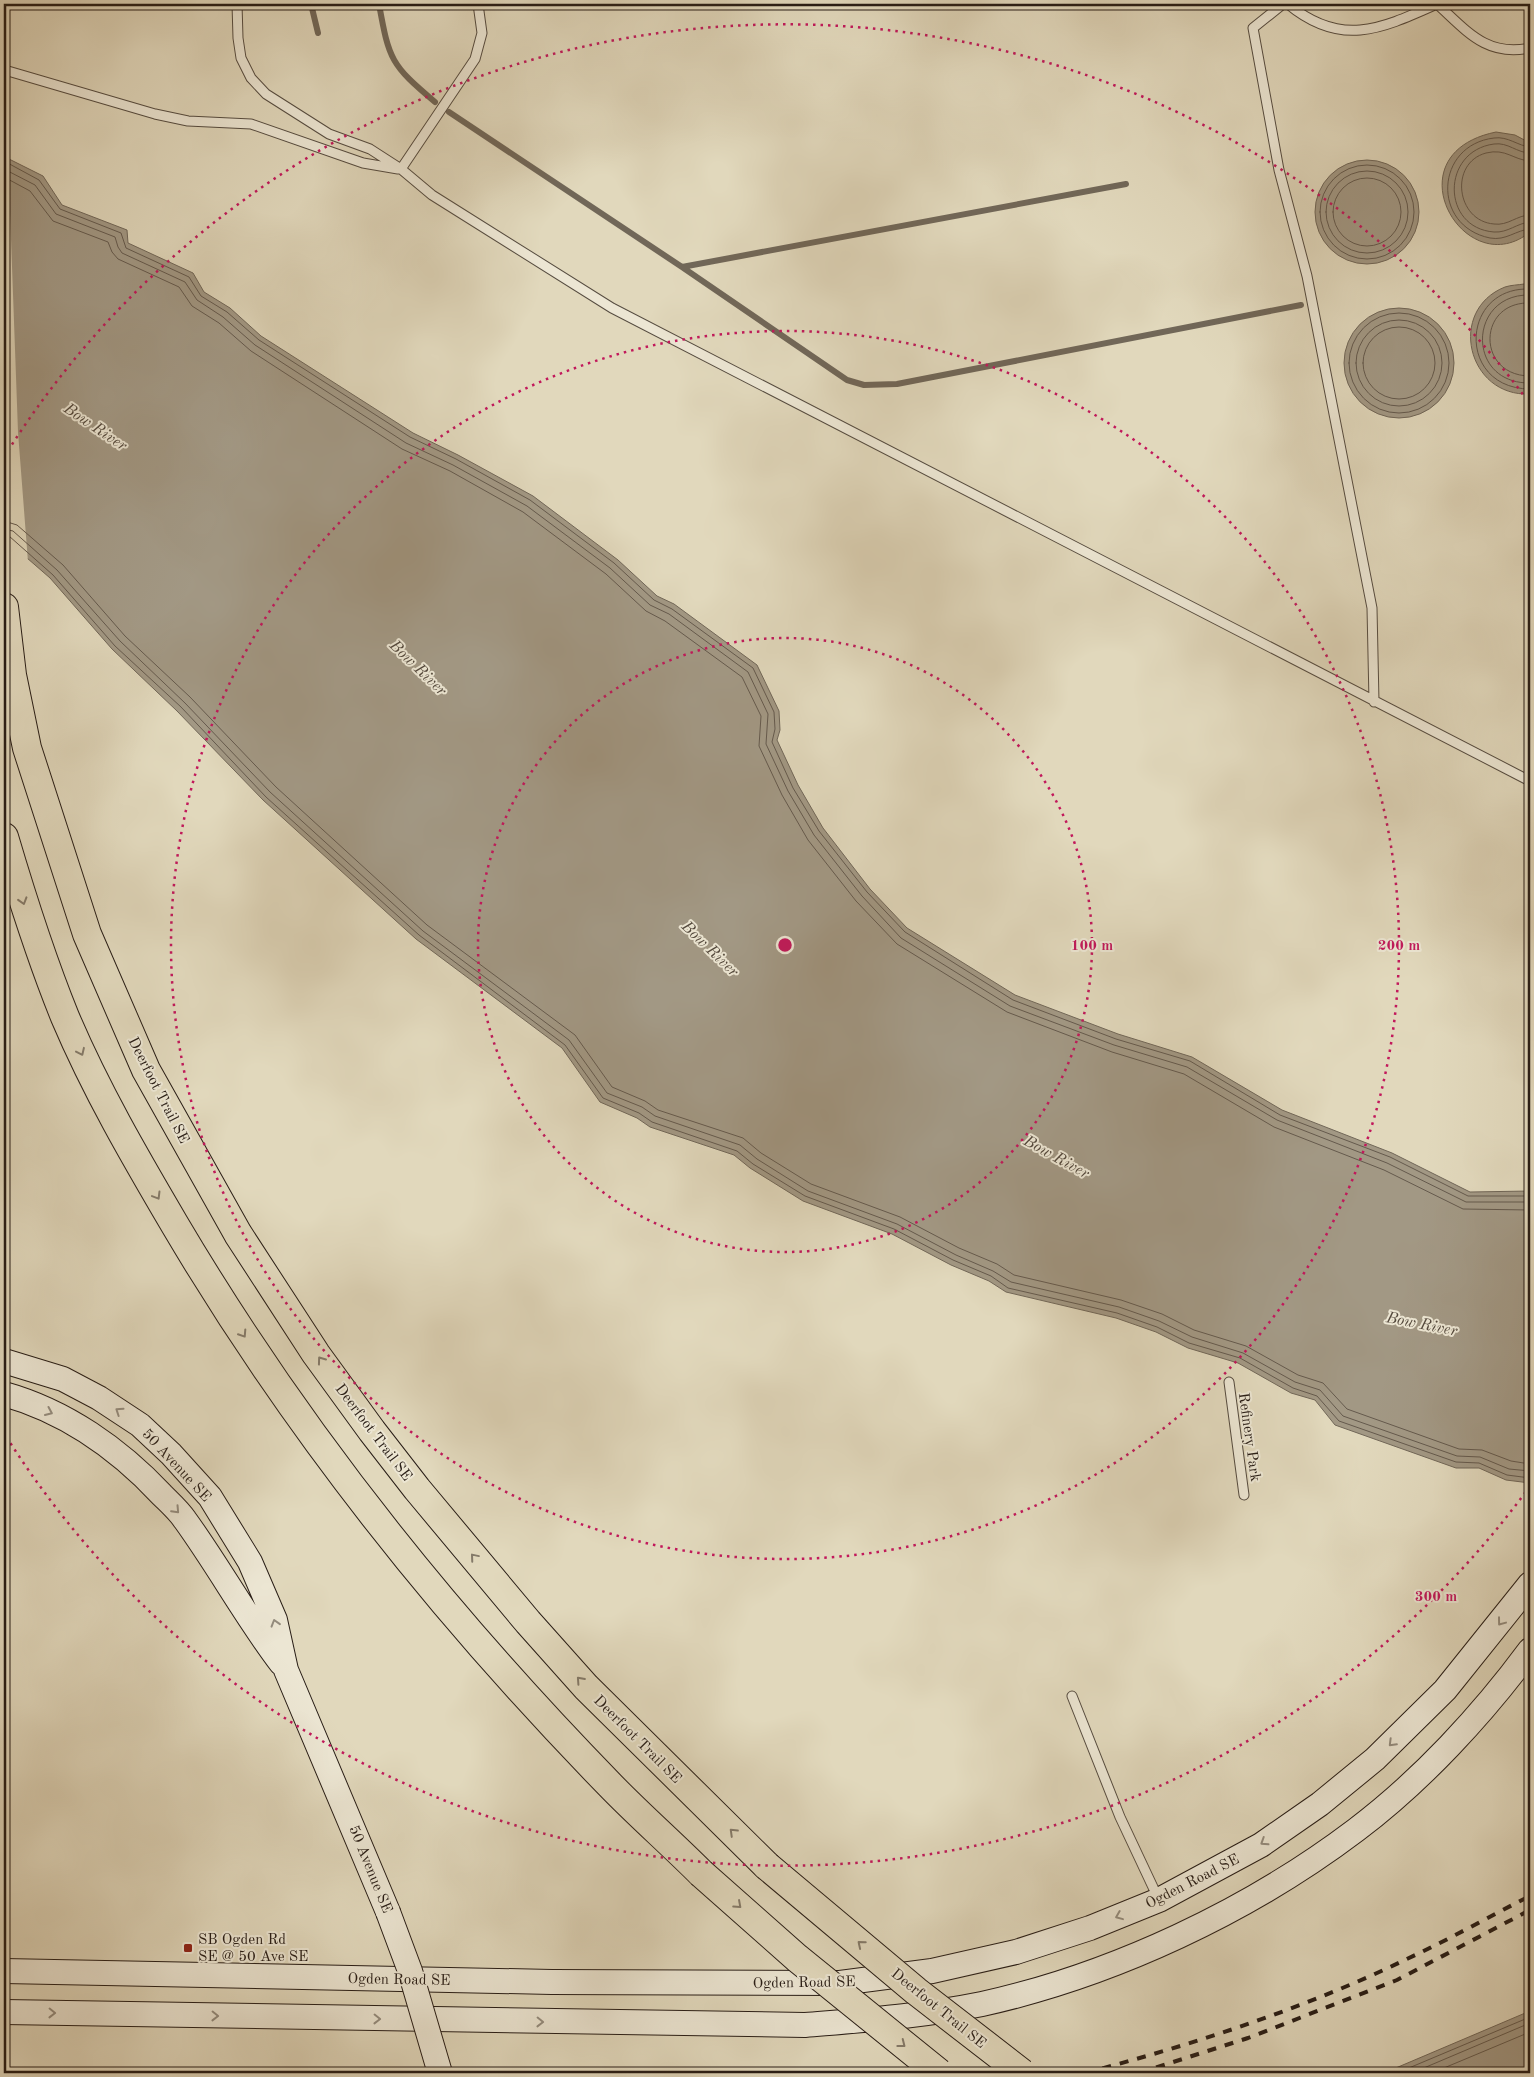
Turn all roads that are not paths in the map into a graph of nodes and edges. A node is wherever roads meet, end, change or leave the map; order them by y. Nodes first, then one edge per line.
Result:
1 (237, 4) edge
2 (478, 4) edge
3 (1283, 4) edge
4 (1288, 4) edge
5 (1530, 48) edge
6 (8, 71) dead end
7 (401, 169) junction
8 (4, 608) edge
9 (1374, 702) junction
10 (1530, 781) edge
11 (4, 837) edge
12 (4, 1361) edge
13 (1229, 1382) dead end
14 (4, 1394) edge
15 (1244, 1495) dead end
16 (1530, 1584) edge
17 (1530, 1650) edge
18 (286, 1670) junction
19 (1072, 1696) dead end
20 (1159, 1900) junction
21 (4, 1971) edge
22 (4, 2012) edge
23 (440, 2073) edge
24 (939, 2073) edge
25 (1022, 2073) edge

1 - 7 lane
2 - 7 lane
3 - 9 lane
4 - 5 lane
6 - 7 lane
7 - 9 lane
25 -> 8 highway, Deerfoot Trail SE, bridge
9 - 10 lane
11 -> 24 highway, bridge
18 -> 12 street, 50 Avenue SE
13 - 15 lane, Refinery Park
14 -> 18 street, 50 Avenue SE
16 -> 20 street, Ogden Road SE
22 -> 17 street
18 - 23 street, 50 Avenue SE, bridge
19 - 20 lane
20 -> 21 street, Ogden Road SE

